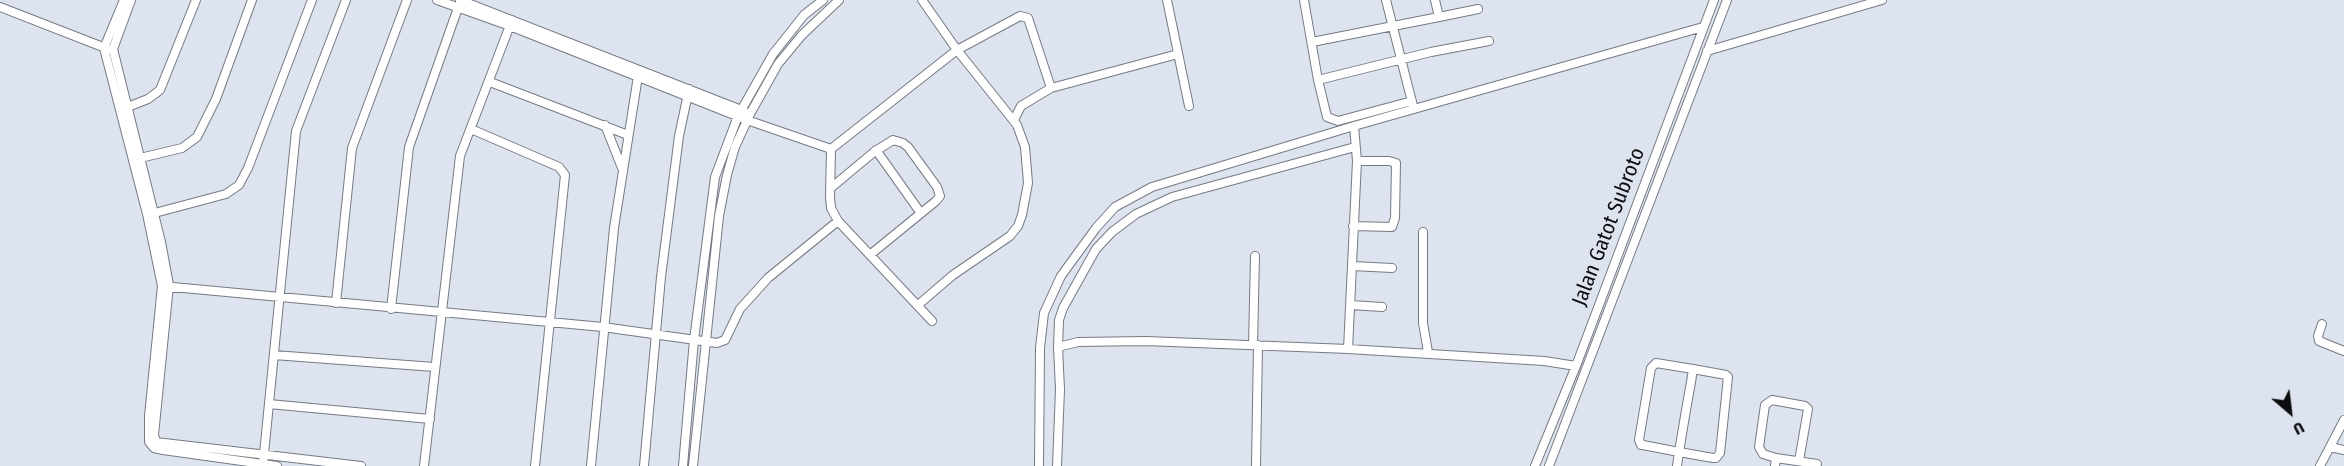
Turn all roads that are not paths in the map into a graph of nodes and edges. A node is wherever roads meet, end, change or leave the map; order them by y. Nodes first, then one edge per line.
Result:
1 (128, 0) edge
2 (196, 0) edge
3 (252, 0) edge
4 (312, 0) edge
5 (346, 0) edge
6 (406, 0) edge
7 (437, 0) edge
8 (823, 0) edge
9 (839, 0) edge
10 (922, 0) edge
11 (1167, 0) edge
12 (1304, 0) edge
13 (1386, 0) edge
14 (1435, 0) edge
15 (1714, 0) edge
16 (1727, 0) edge
17 (1882, 0) edge
18 (460, 3) edge
19 (0, 8) edge
20 (1478, 9) dead end
21 (1439, 16) junction
22 (511, 23) junction
23 (1392, 26) junction
24 (1703, 29) junction
25 (1489, 41) dead end
26 (1312, 42) junction
27 (1709, 47) junction
28 (108, 49) junction
29 (957, 50) junction
30 (1178, 54) junction
31 (1400, 60) junction
32 (638, 76) junction
33 (1318, 80) junction
34 (490, 82) junction
35 (1051, 88) junction
36 (687, 92) junction
37 (1412, 101) junction
38 (1189, 106) dead end
39 (125, 108) junction
40 (1414, 110) junction
41 (739, 113) junction
42 (750, 119) junction
43 (1014, 120) junction
44 (606, 124) junction
45 (1354, 128) junction
46 (471, 129) junction
47 (628, 135) junction
48 (1355, 146) junction
49 (831, 148) junction
50 (876, 150) junction
51 (137, 159) junction
52 (1357, 161) junction
53 (622, 170) junction
54 (832, 187) junction
55 (920, 212) junction
56 (151, 214) junction
57 (838, 221) junction
58 (1353, 226) junction
59 (1423, 232) dead end
60 (871, 254) junction
61 (1255, 256) dead end
62 (1352, 266) junction
63 (1392, 268) dead end
64 (166, 286) junction
65 (280, 298) junction
66 (336, 303) junction
67 (918, 305) junction
68 (1351, 305) junction
69 (1382, 307) dead end
70 (391, 309) junction
71 (442, 312) junction
72 (932, 321) dead end
73 (549, 322) junction
74 (2322, 324) dead end
75 (603, 327) junction
76 (656, 335) junction
77 (694, 340) junction
78 (706, 343) junction
79 (1256, 345) junction
80 (1058, 347) junction
81 (1348, 349) junction
82 (2344, 351) edge
83 (1428, 352) junction
84 (274, 355) junction
85 (1576, 366) junction
86 (434, 367) junction
87 (1693, 369) junction
88 (269, 404) junction
89 (429, 419) junction
90 (2344, 420) edge
91 (154, 444) junction
92 (2330, 447) junction
93 (2344, 450) edge
94 (1679, 452) junction
95 (264, 455) junction
96 (1799, 461) junction
97 (1776, 462) edge
98 (263, 464) junction
99 (1817, 464) dead end
100 (277, 466) edge
101 (361, 466) edge
102 (424, 466) edge
103 (536, 466) edge
104 (591, 466) edge
105 (644, 466) edge
106 (683, 466) edge
107 (693, 466) edge
108 (1039, 466) edge
109 (1057, 466) edge
110 (1256, 466) edge
111 (1535, 466) edge
112 (1549, 466) edge
113 (1677, 466) edge
114 (2320, 466) edge

1 - 28 street
2 - 39 street
3 - 51 street
4 - 56 street
5 - 65 street
6 - 66 street
7 - 18 street
8 - 41 street
9 - 42 street
10 - 29 street
11 - 30 street
12 - 26 street
13 - 23 street
14 - 21 street
15 - 24 street, Jalan Gatot Subroto
16 - 27 street, Jalan Gatot Subroto
17 - 27 street
18 - 22 street
18 - 70 street
19 - 28 street
20 - 21 street
21 - 23 street
22 - 32 street
22 - 34 street
22 - 36 street
23 - 26 street
23 - 31 street
24 - 40 street
24 - 85 street, Jalan Gatot Subroto
25 - 31 street
26 - 33 street
27 - 112 street, Jalan Gatot Subroto
28 - 39 street
29 - 35 street
29 - 43 street
29 - 49 street
30 - 35 street
30 - 38 street
31 - 33 street
31 - 37 street
32 - 36 street
32 - 47 street
33 - 37 street
34 - 44 street
34 - 46 street
35 - 43 street
36 - 41 street
36 - 76 street
37 - 40 street
39 - 51 street
40 - 45 street
41 - 42 street
41 - 77 street
42 - 49 street
42 - 78 street
43 - 67 street
44 - 47 street
44 - 53 street
45 - 48 street
45 - 108 street
46 - 71 street
46 - 73 street
47 - 53 street
48 - 52 street
48 - 80 street
49 - 54 street
50 - 54 street
50 - 55 street
50 - 55 street
51 - 56 street
52 - 58 street
52 - 58 street
53 - 75 street
54 - 57 street
55 - 60 street
56 - 64 street
57 - 60 street
57 - 78 street
58 - 62 street
59 - 83 street
60 - 67 street
61 - 79 street
62 - 63 street
62 - 68 street
64 - 65 street
64 - 91 street
65 - 66 street
65 - 84 street
66 - 70 street
67 - 72 street
68 - 69 street
68 - 81 street
70 - 71 street
71 - 73 street
71 - 86 street
73 - 75 street
73 - 103 street
74 - 82 street
75 - 76 street
75 - 104 street
76 - 77 street
76 - 105 street
77 - 78 street
77 - 106 street
78 - 107 street
79 - 80 street
79 - 81 street
79 - 110 street
80 - 109 street
81 - 83 street
83 - 85 street
84 - 86 street
84 - 88 street
85 - 111 street, Jalan Gatot Subroto
86 - 89 street
87 - 94 street
87 - 94 street
87 - 94 street
88 - 89 street
88 - 95 street
89 - 102 street
90 - 92 street
91 - 95 street
91 - 98 street
92 - 93 street
92 - 114 street
94 - 113 street
95 - 98 street
95 - 101 street
96 - 97 street
96 - 97 street
96 - 99 street
98 - 100 street

